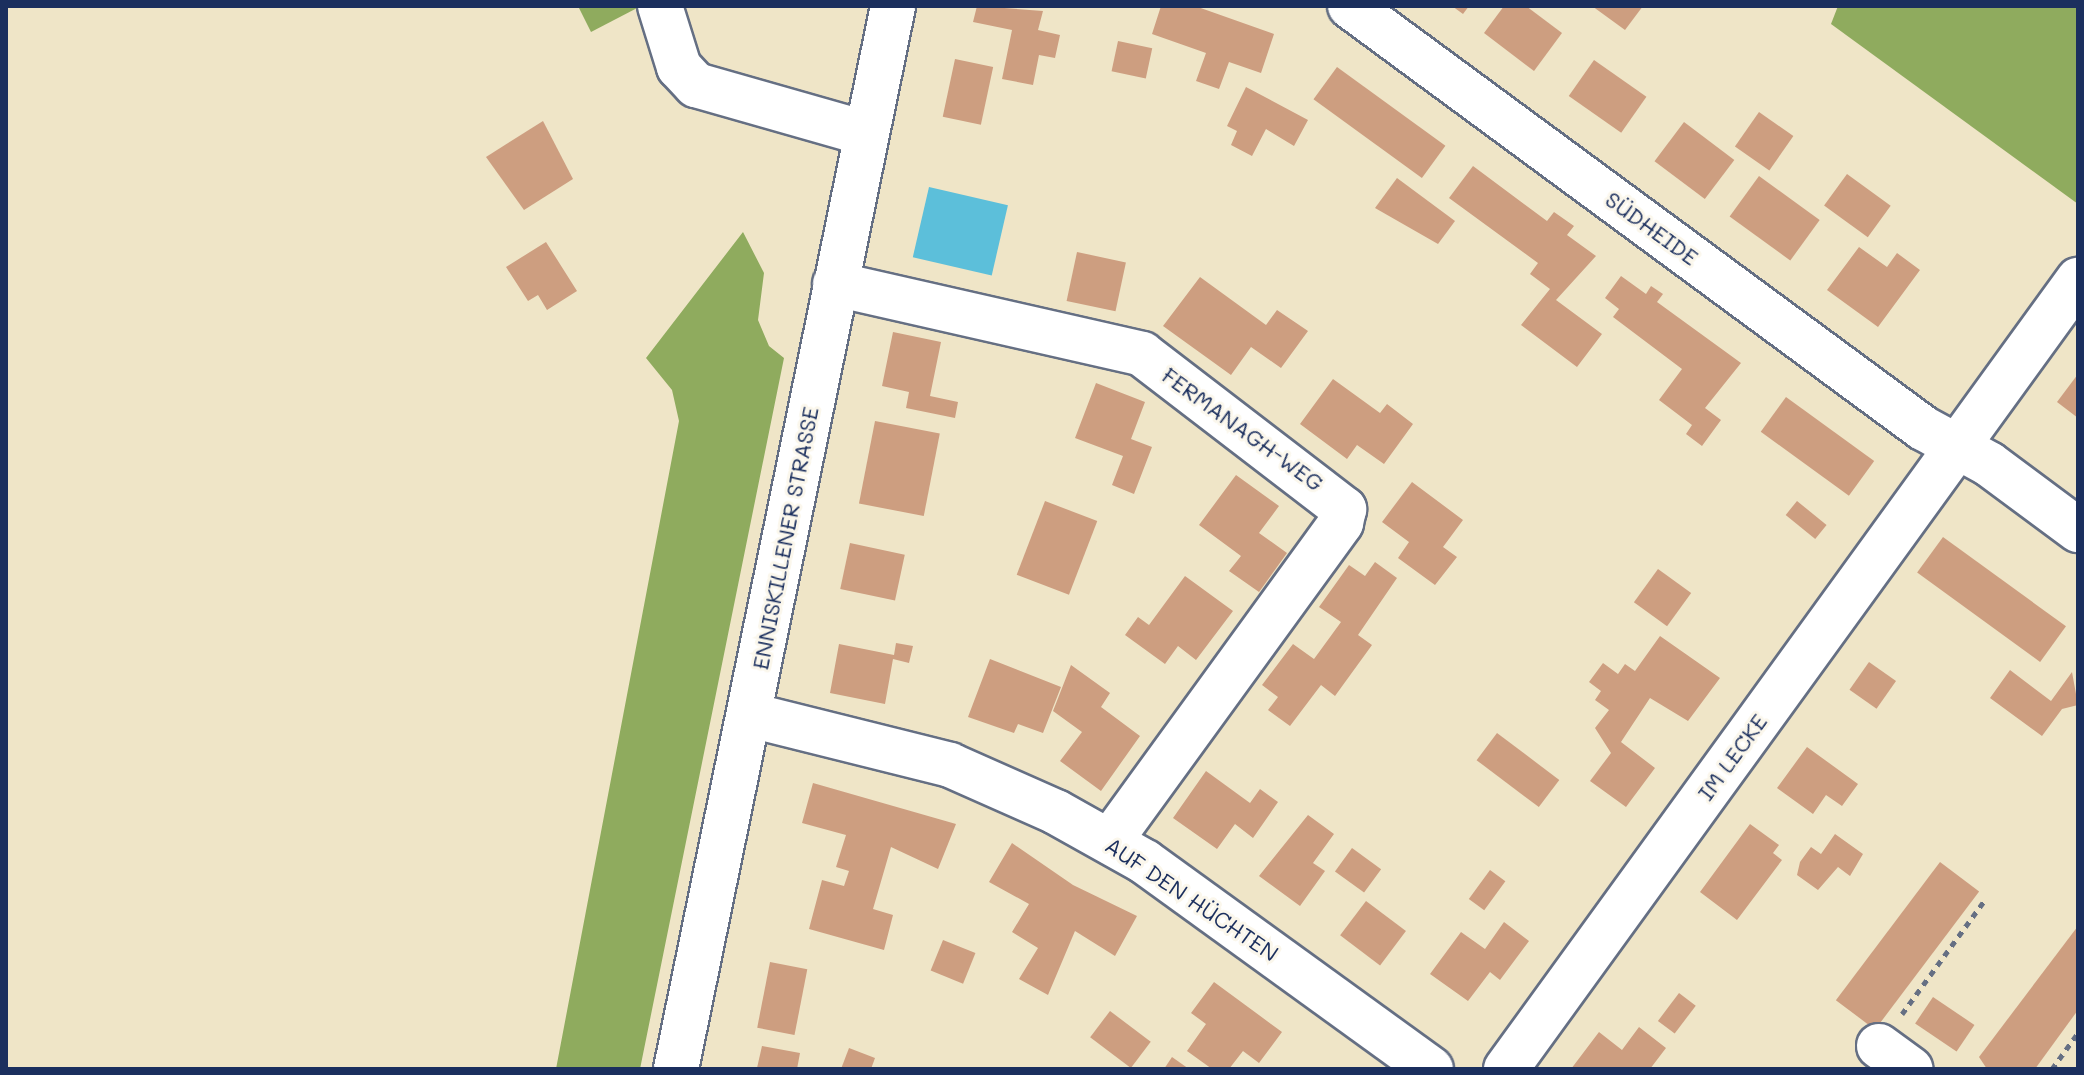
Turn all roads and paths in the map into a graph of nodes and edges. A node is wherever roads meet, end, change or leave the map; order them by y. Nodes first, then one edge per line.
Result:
1 (660, 6) edge
2 (893, 6) edge
3 (1350, 6) edge
4 (864, 133) junction
5 (2078, 280) edge
6 (835, 284) junction
7 (1957, 446) junction
8 (2078, 530) edge
9 (750, 715) junction
10 (1110, 841) junction
11 (1984, 901) dead end
12 (2078, 1033) edge
13 (1895, 1057) edge
14 (676, 1069) edge
15 (1431, 1069) edge
16 (1506, 1069) edge
17 (2052, 1069) edge

1 - 4 street
2 - 4 street, ENNISKILLENER STRASSE
3 - 7 street, SÜDHEIDE
4 - 6 street, ENNISKILLENER STRASSE
5 - 7 street
6 - 9 street, ENNISKILLENER STRASSE
6 - 10 street, FERMANAGH-WEG
7 - 8 street, SÜDHEIDE
7 - 16 street, IM LECKE
9 - 10 street, AUF DEN HÜCHTEN
9 - 14 street, ENNISKILLENER STRASSE
10 - 15 street, AUF DEN HÜCHTEN
11 - 13 path
12 - 17 path

